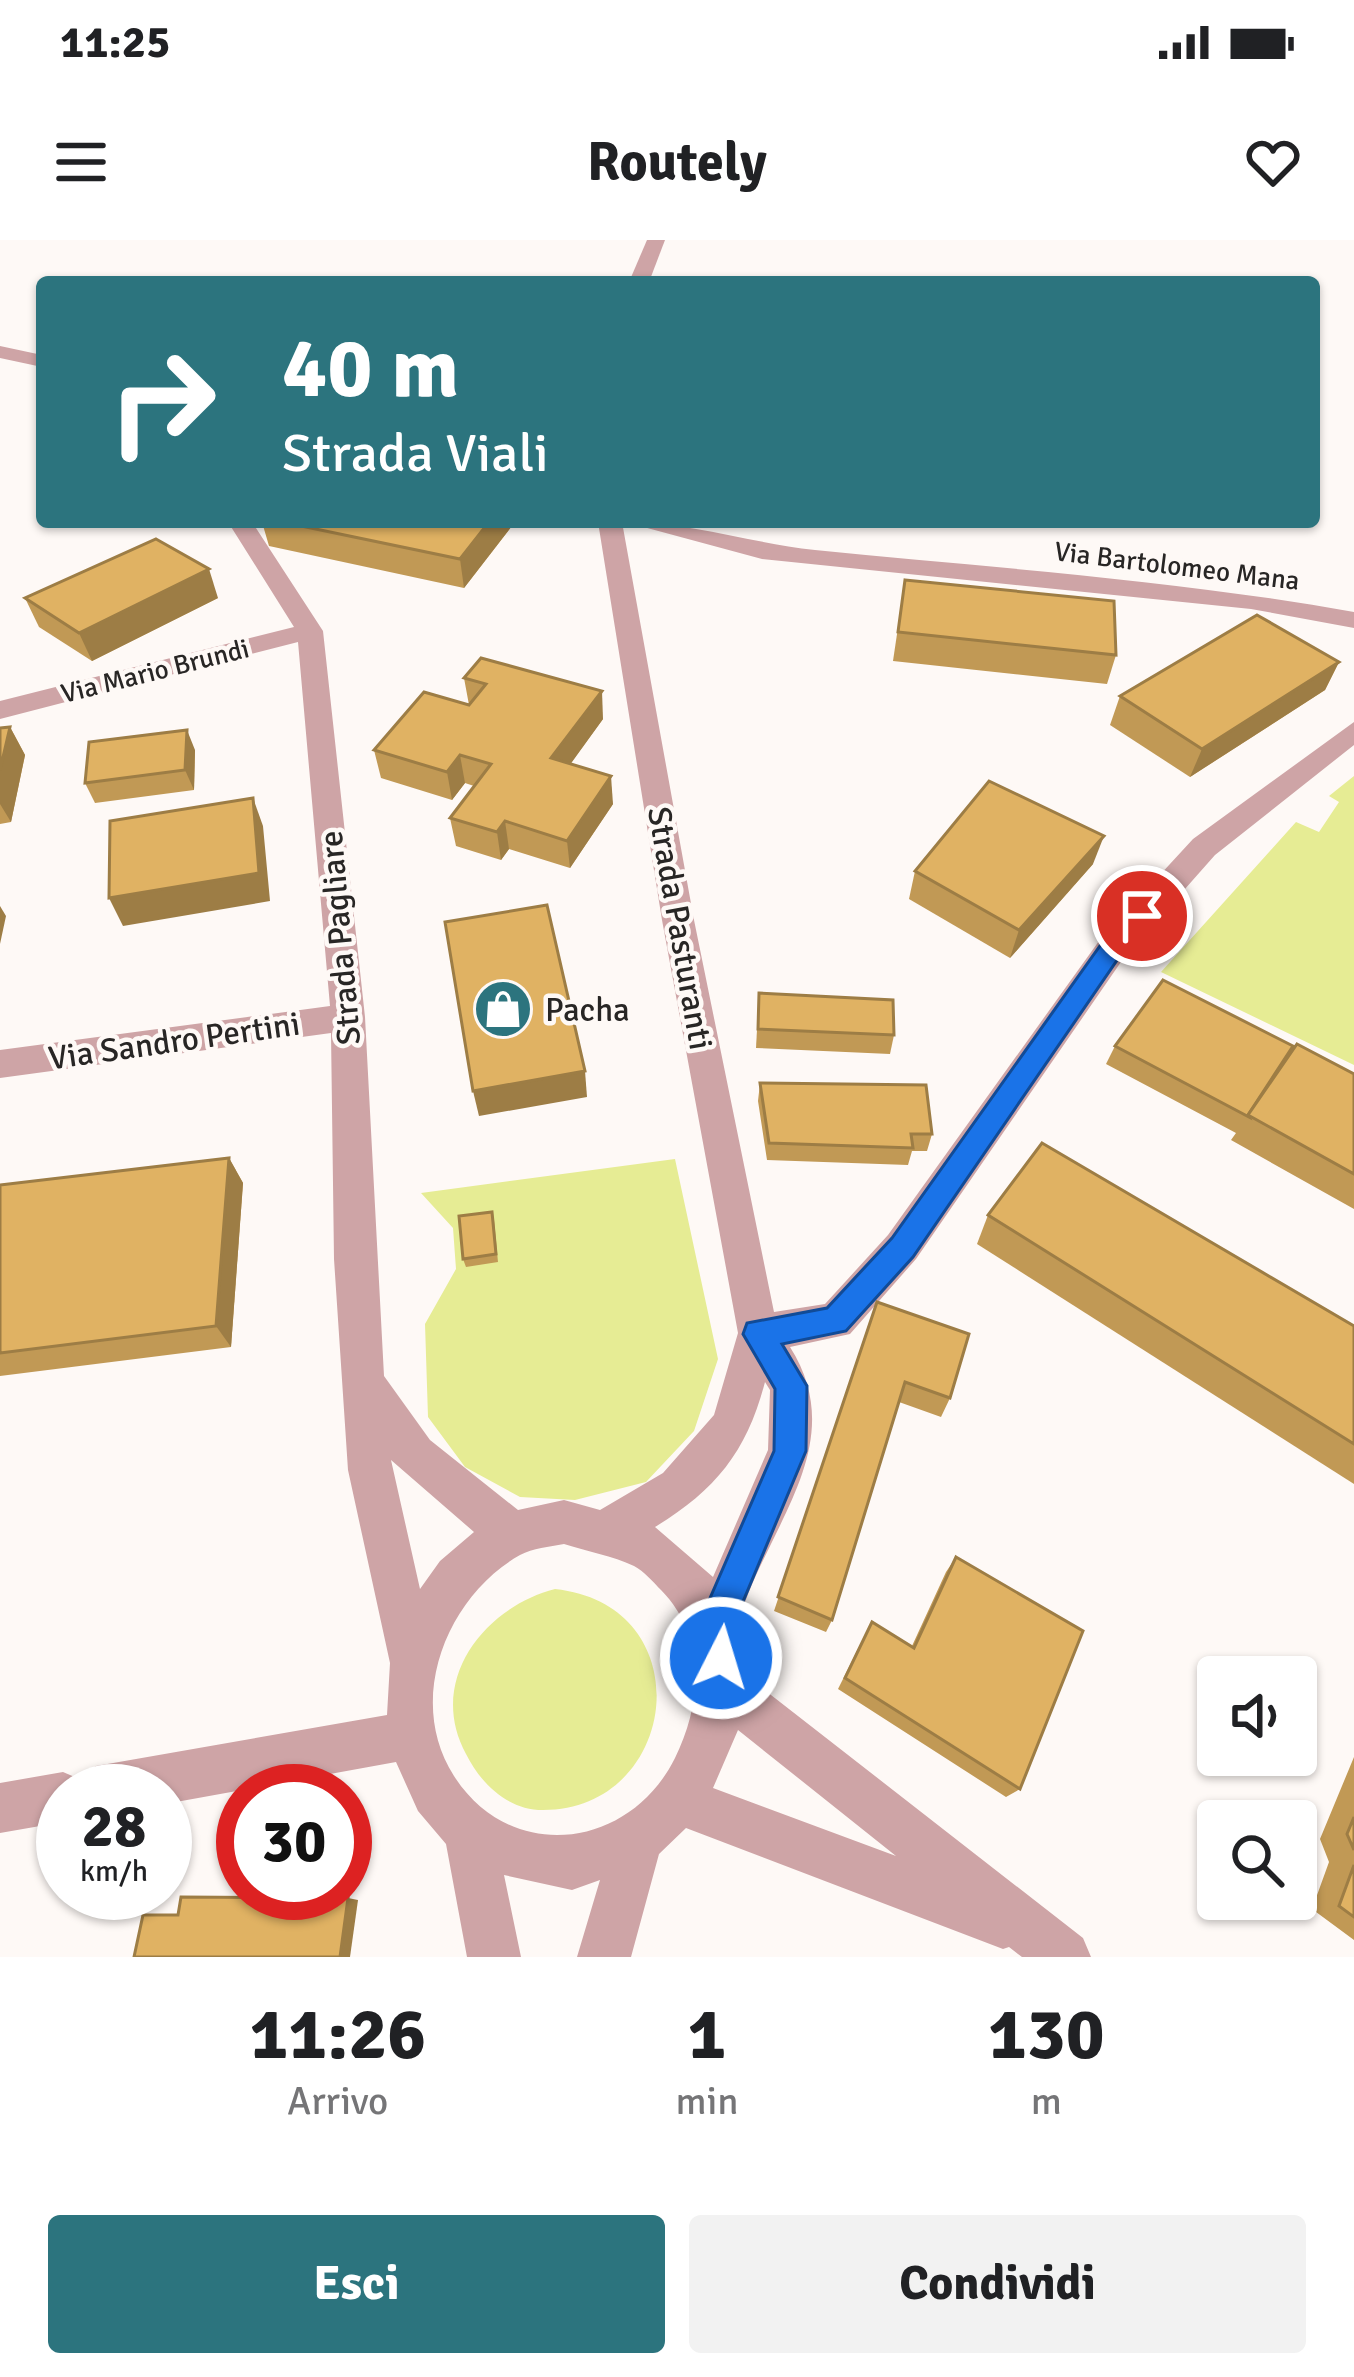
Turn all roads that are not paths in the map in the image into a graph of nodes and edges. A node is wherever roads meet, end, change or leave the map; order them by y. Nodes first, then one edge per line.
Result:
1 (656, 240) edge
2 (641, 276) edge
3 (0, 352) edge
4 (36, 360) edge
5 (244, 528) edge
6 (611, 528) edge
7 (662, 528) edge
8 (1354, 620) edge
9 (310, 631) junction
10 (0, 710) edge
11 (1354, 731) edge
12 (348, 1017) junction
13 (0, 1064) edge
14 (758, 1334) junction
15 (363, 1374) junction
16 (614, 1527) junction
17 (514, 1533) junction
18 (714, 1628) junction
19 (412, 1658) junction
20 (722, 1688) junction
21 (410, 1735) junction
22 (192, 1774) edge
23 (681, 1801) junction
24 (36, 1802) edge
25 (0, 1808) edge
26 (470, 1834) junction
27 (637, 1840) junction
28 (1051, 1947) edge
29 (494, 1957) edge
30 (604, 1957) edge

1 - 2 street
3 - 4 street
5 - 9 street, Strada Pagliare
6 - 14 street, Strada Pasturanti
7 - 8 street, Via Bartolomeo Mana
9 - 10 street, Via Mario Brundi
9 - 12 street, Strada Pagliare
11 - 14 street
12 - 13 street, Via Sandro Pertini
12 - 15 street, Strada Pagliare
14 - 16 street, Strada Pasturanti
14 - 18 street, Strada Pasturanti
15 - 17 street, Strada Pagliare
15 - 19 street, Strada Pagliare
16 - 17 street
16 - 18 street
17 - 19 street
18 - 20 street
19 - 21 street
20 - 23 street
20 - 28 street
21 - 22 street
21 - 26 street
23 - 27 street
23 - 28 street
24 - 25 street
26 - 27 street
26 - 29 street
27 - 30 street

